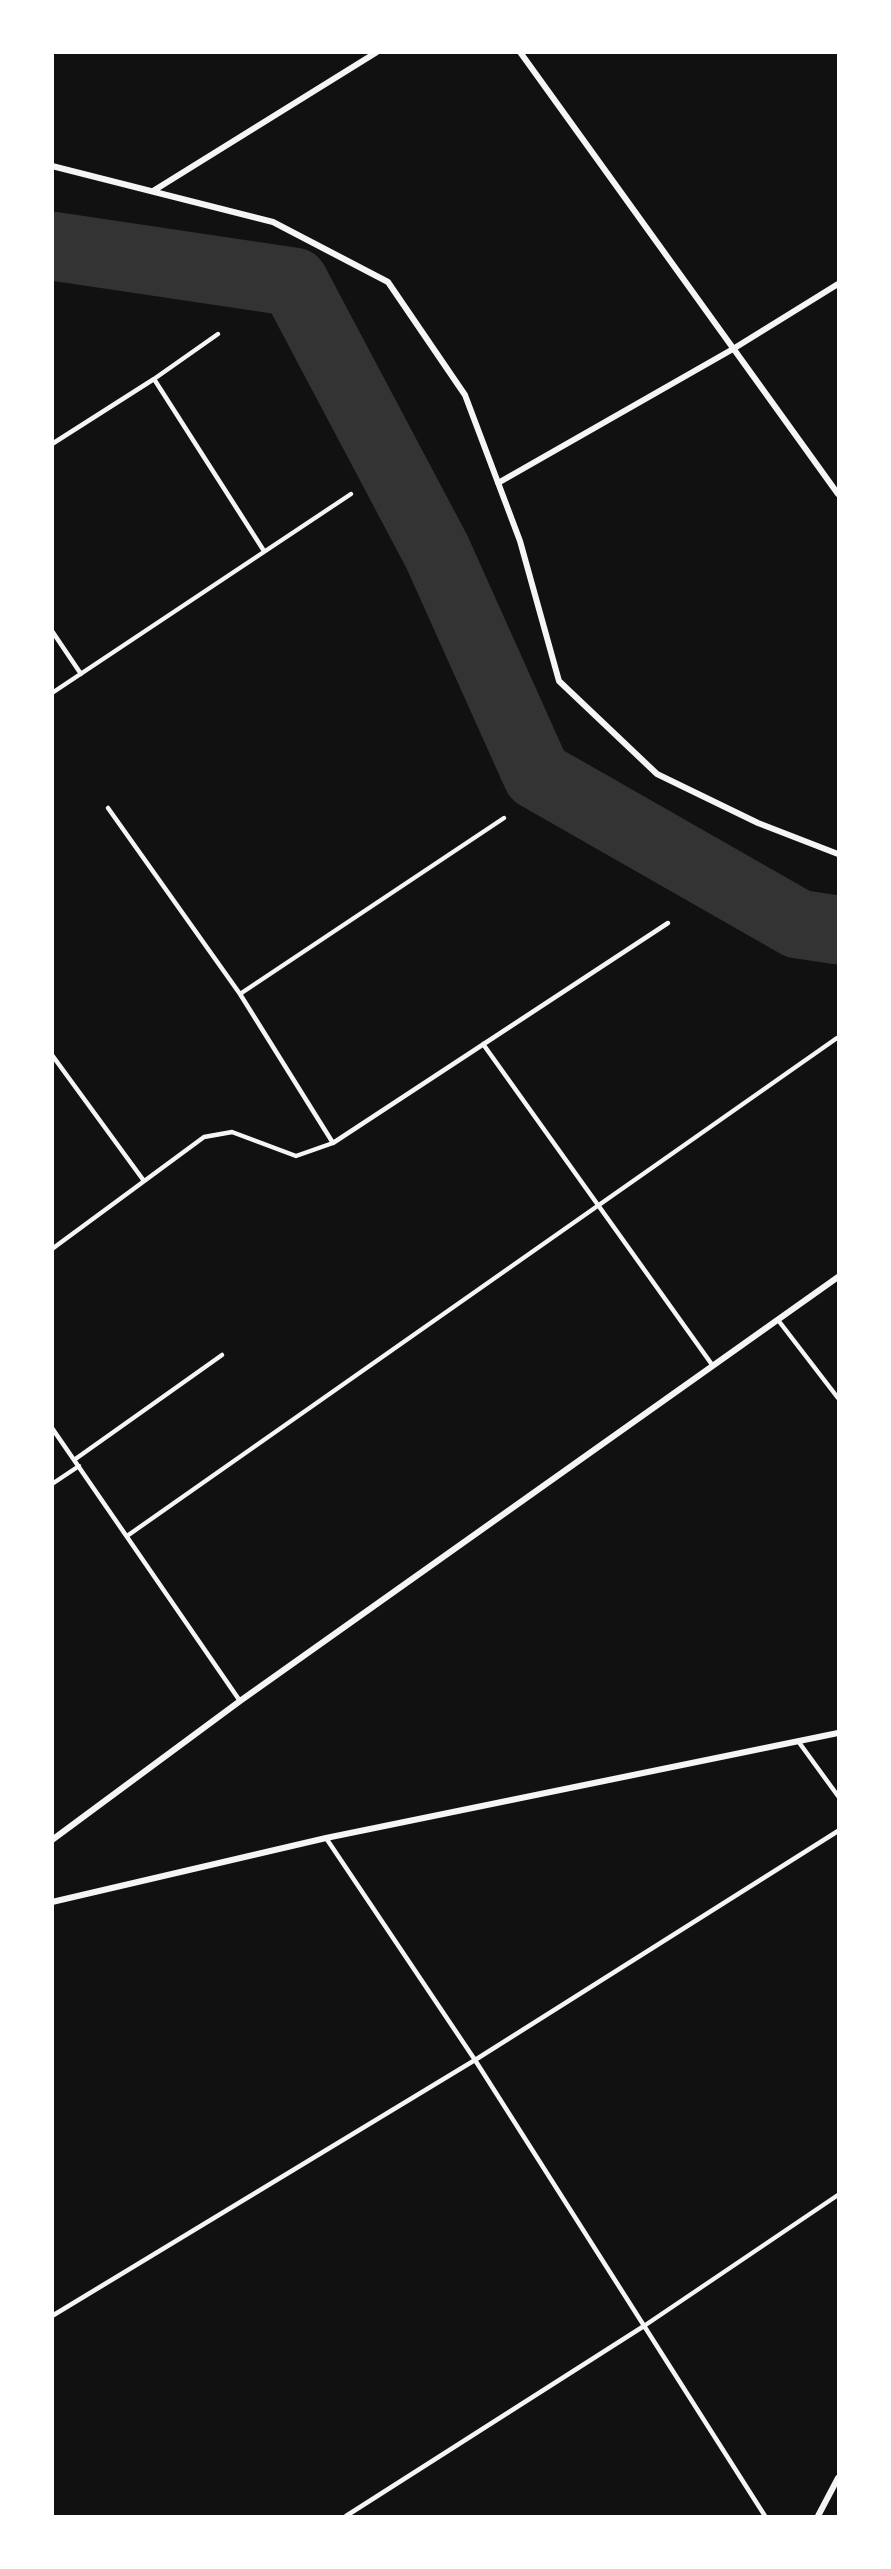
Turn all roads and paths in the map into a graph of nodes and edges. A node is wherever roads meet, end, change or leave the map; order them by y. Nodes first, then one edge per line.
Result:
1 (377, 52) edge
2 (520, 52) edge
3 (52, 166) edge
4 (153, 191) junction
5 (838, 284) edge
6 (218, 334) dead end
7 (733, 349) junction
8 (154, 379) junction
9 (52, 444) edge
10 (498, 483) junction
11 (351, 494) dead end
12 (838, 494) edge
13 (264, 551) junction
14 (52, 631) edge
15 (81, 674) junction
16 (52, 693) edge
17 (108, 808) dead end
18 (504, 818) dead end
19 (838, 854) edge
20 (668, 923) dead end
21 (240, 994) junction
22 (837, 1038) dead end
23 (483, 1044) junction
24 (52, 1055) edge
25 (333, 1143) junction
26 (144, 1181) junction
27 (598, 1206) junction
28 (52, 1249) edge
29 (838, 1277) edge
30 (778, 1320) junction
31 (222, 1355) dead end
32 (713, 1366) junction
33 (838, 1398) edge
34 (52, 1428) edge
35 (74, 1460) junction
36 (79, 1466) junction
37 (52, 1484) edge
38 (127, 1536) junction
39 (240, 1701) junction
40 (838, 1733) edge
41 (798, 1742) junction
42 (838, 1796) edge
43 (838, 1831) edge
44 (326, 1839) junction
45 (52, 1840) edge
46 (52, 1902) edge
47 (475, 2060) junction
48 (838, 2195) edge
49 (52, 2316) edge
50 (644, 2326) junction
51 (838, 2478) edge
52 (346, 2517) edge
53 (765, 2517) edge
54 (818, 2517) edge

1 - 4 street
2 - 7 street
3 - 4 street
4 - 10 street
5 - 7 street
6 - 8 lane
7 - 10 street
7 - 12 street
8 - 9 lane
8 - 13 lane
10 - 19 street
11 - 13 lane
13 - 15 lane
14 - 15 lane
15 - 16 lane
17 - 21 lane
18 - 21 lane
20 - 23 lane
21 - 25 lane
22 - 27 lane
23 - 25 lane
23 - 27 lane
24 - 26 lane
25 - 26 lane
26 - 28 lane
27 - 32 lane
27 - 38 lane
29 - 30 street
30 - 32 street
30 - 33 lane
31 - 35 lane
32 - 39 street
34 - 35 lane
35 - 36 lane
36 - 37 lane
36 - 38 lane
38 - 39 lane
39 - 45 street
40 - 41 street
41 - 42 lane
41 - 44 street
43 - 47 lane
44 - 46 street
44 - 47 lane
47 - 49 lane
47 - 50 lane
48 - 50 lane
50 - 52 lane
50 - 53 lane
51 - 54 street

